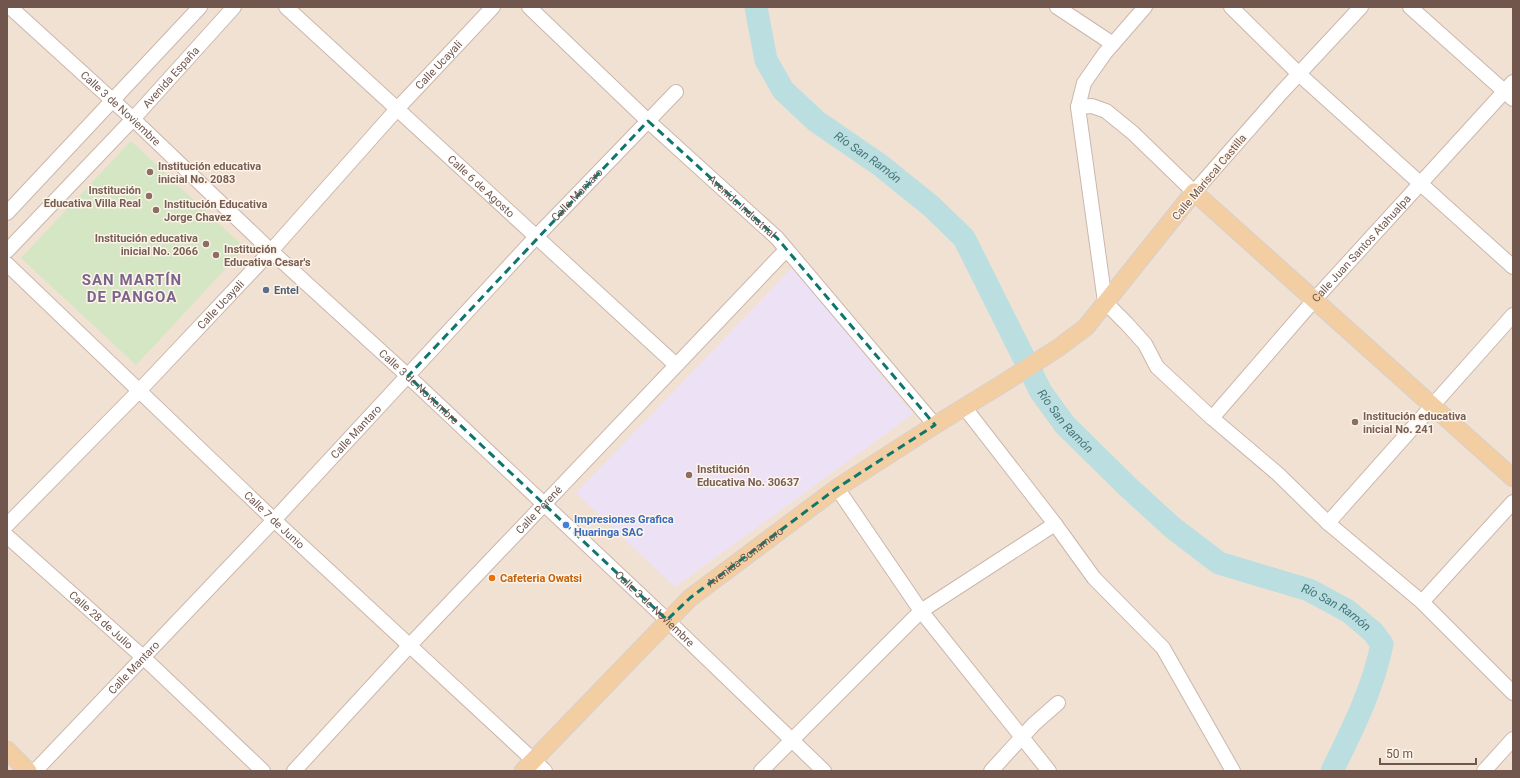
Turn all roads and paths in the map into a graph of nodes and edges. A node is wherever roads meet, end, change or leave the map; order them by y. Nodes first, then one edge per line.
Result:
1 (10, 7) edge
2 (200, 7) edge
3 (234, 7) edge
4 (286, 7) edge
5 (493, 7) edge
6 (529, 7) edge
7 (1057, 7) edge
8 (1145, 7) edge
9 (1231, 7) edge
10 (1361, 7) edge
11 (1410, 7) edge
12 (1113, 44) junction
13 (1300, 75) junction
14 (1510, 91) edge
15 (676, 92) dead end
16 (112, 101) junction
17 (1078, 107) junction
18 (398, 108) junction
19 (133, 118) junction
20 (648, 121) junction
21 (1419, 184) junction
22 (1194, 192) junction
23 (7, 213) edge
24 (536, 237) junction
25 (786, 250) junction
26 (7, 251) edge
27 (271, 251) junction
28 (7, 264) edge
29 (1513, 267) edge
30 (1315, 299) junction
31 (1105, 302) junction
32 (1513, 315) edge
33 (676, 365) junction
34 (408, 376) junction
35 (1002, 384) joint
36 (139, 390) junction
37 (1434, 406) junction
38 (965, 408) junction
39 (1212, 418) junction
40 (934, 425) junction
41 (1513, 478) edge
42 (837, 488) junction
43 (1513, 502) edge
44 (544, 505) junction
45 (274, 520) junction
46 (1328, 523) junction
47 (1055, 524) junction
48 (7, 525) edge
49 (7, 536) edge
50 (1422, 602) junction
51 (921, 610) junction
52 (668, 620) junction
53 (410, 644) junction
54 (144, 658) junction
55 (1513, 694) edge
56 (1058, 702) dead end
57 (1023, 737) junction
58 (1513, 739) edge
59 (792, 740) junction
60 (7, 750) edge
61 (534, 767) edge
62 (28, 771) edge
63 (35, 771) edge
64 (263, 771) edge
65 (294, 771) edge
66 (761, 771) edge
67 (824, 771) edge
68 (991, 771) edge
69 (1049, 771) edge
70 (1233, 771) edge
71 (1484, 771) edge

1 - 16 street, Calle 3 de Noviembre
2 - 16 street
3 - 19 street, Avenida España
4 - 18 street, Calle 6 de Agosto
5 - 18 street, Calle Ucayali
6 - 20 street, Avenida Industrial
7 - 12 street
8 - 12 street
9 - 13 street
10 - 13 street, Calle Mariscal Castilla
11 - 14 street
12 - 17 street
13 - 21 street
13 - 22 street, Calle Mariscal Castilla
14 - 21 street, Calle Juan Santos Atahualpa
15 - 20 street, Calle Mantaro
16 - 19 street, Calle 3 de Noviembre
16 - 23 street
17 - 22 street
17 - 31 street
18 - 24 street, Calle 6 de Agosto
18 - 27 street, Calle Ucayali
19 - 26 street, Avenida España
19 - 27 street, Calle 3 de Noviembre
20 - 24 street, Calle Mantaro
20 - 25 street, Avenida Industrial
21 - 29 street
21 - 30 street, Calle Juan Santos Atahualpa
22 - 30 main road
22 - 31 main road, Calle Mariscal Castilla
24 - 33 street, Calle 6 de Agosto
24 - 34 street, Calle Mantaro
25 - 33 street, Calle Perené
25 - 40 street, Avenida Industrial
27 - 34 street, Calle 3 de Noviembre
27 - 36 street, Calle Ucayali
28 - 36 street, Calle 7 de Junio
30 - 37 main road
30 - 39 street, Calle Juan Santos Atahualpa
31 - 35 main road, Calle Mariscal Castilla
31 - 39 street
32 - 37 street
33 - 44 street, Calle Perené
34 - 44 street, Calle 3 de Noviembre
34 - 45 street, Calle Mantaro
35 - 38 main road, Avenida Sonamoro
36 - 45 street, Calle 7 de Junio
36 - 48 street, Calle Ucayali
37 - 41 main road
37 - 46 street
38 - 40 main road, Avenida Sonamoro
38 - 47 street
39 - 46 street
40 - 42 main road, Avenida Sonamoro
42 - 51 street
42 - 52 main road, Avenida Sonamoro
43 - 50 street
44 - 52 street, Calle 3 de Noviembre
44 - 53 street, Calle Perené
45 - 53 street, Calle 7 de Junio
45 - 54 street, Calle Mantaro
46 - 50 street
47 - 51 street
47 - 70 street
49 - 54 street, Calle 28 de Julio
50 - 55 street
51 - 57 street
51 - 59 street
52 - 59 street, Calle 3 de Noviembre
52 - 61 main road, Avenida Sonamoro
53 - 61 street, Calle 7 de Junio
53 - 65 street, Calle Perené
54 - 63 street, Calle Mantaro
54 - 64 street, Calle 28 de Julio
56 - 57 street
57 - 68 street
57 - 69 street
58 - 71 street
59 - 66 street
59 - 67 street, Calle 3 de Noviembre
60 - 62 main road

